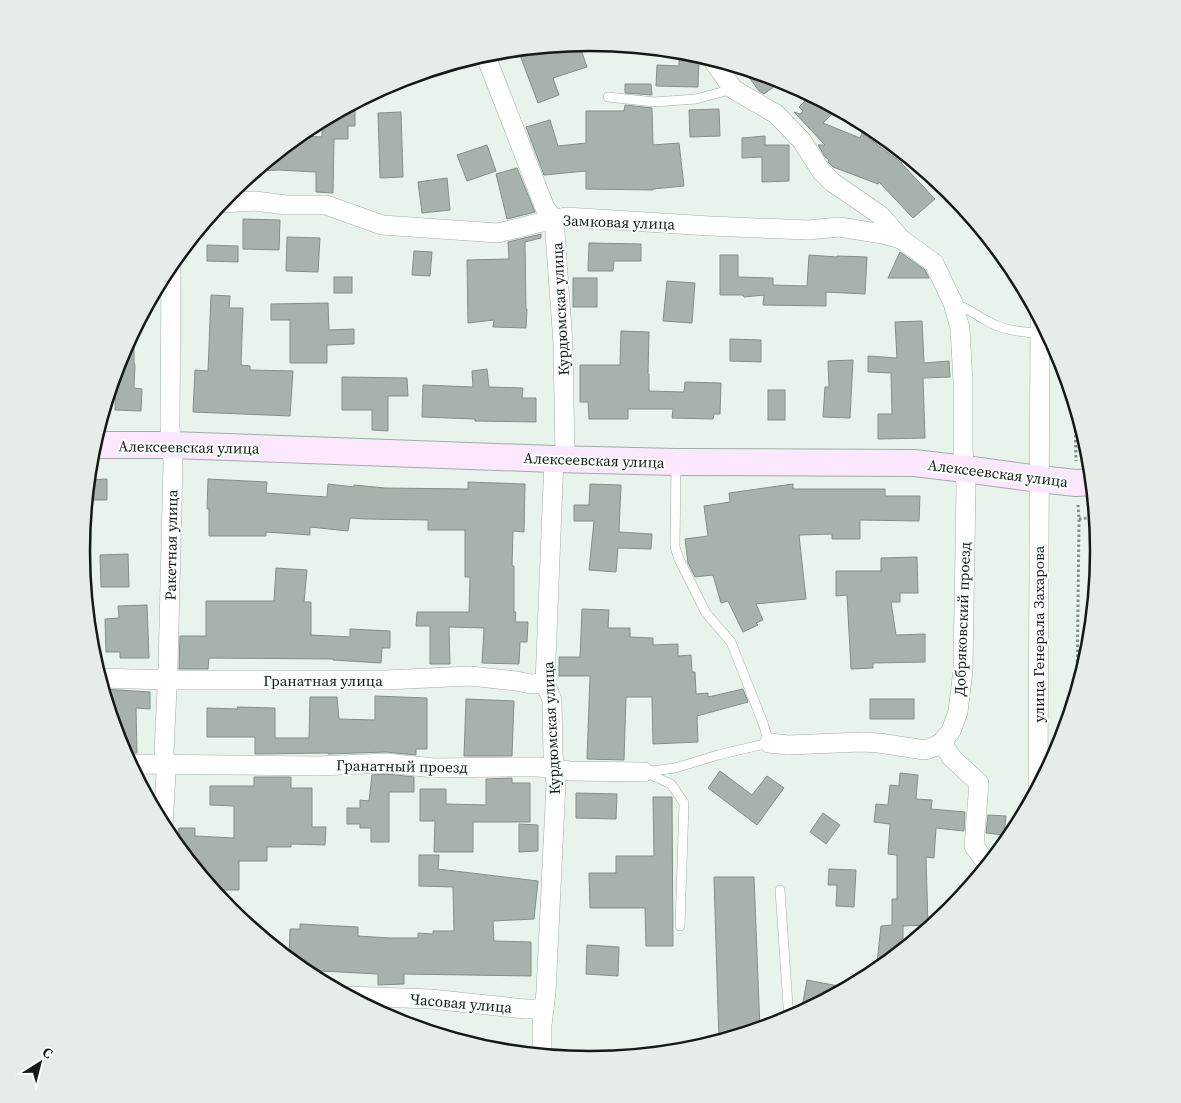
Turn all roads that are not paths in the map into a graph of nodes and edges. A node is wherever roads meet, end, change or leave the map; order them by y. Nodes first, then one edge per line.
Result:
1 (488, 62) edge
2 (718, 68) edge
3 (733, 89) junction
4 (608, 96) dead end
5 (233, 202) edge
6 (554, 219) junction
7 (901, 239) junction
8 (171, 280) edge
9 (953, 302) junction
10 (1037, 326) edge
11 (1040, 332) edge
12 (102, 445) edge
13 (171, 445) junction
14 (559, 459) junction
15 (676, 462) junction
16 (965, 468) junction
17 (1039, 479) junction
18 (1084, 482) edge
19 (106, 678) edge
20 (168, 680) junction
21 (546, 682) junction
22 (942, 742) junction
23 (769, 744) junction
24 (138, 764) edge
25 (165, 764) junction
26 (554, 769) junction
27 (644, 772) junction
28 (1038, 775) edge
29 (164, 812) edge
30 (984, 860) edge
31 (780, 890) dead end
32 (680, 926) dead end
33 (362, 997) edge
34 (544, 1009) junction
35 (788, 1011) edge
36 (542, 1049) edge

1 - 6 street, Курдюмская улица
2 - 3 street
3 - 4 lane
3 - 7 street
5 - 6 street, Замковая улица
6 - 7 street, Замковая улица
6 - 14 street, Курдюмская улица
7 - 9 street
8 - 13 street, Ракетная улица
9 - 10 lane
9 - 16 street
11 - 17 street, улица Генерала Захарова
12 - 13 street, Алексеевская улица
13 - 14 street, Алексеевская улица
13 - 20 street, Ракетная улица
14 - 15 street, Алексеевская улица
14 - 21 street, Курдюмская улица
15 - 16 street, Алексеевская улица
15 - 23 lane
16 - 17 street, Алексеевская улица
16 - 22 street, Добряковский проезд
17 - 18 street, Алексеевская улица
17 - 28 street, улица Генерала Захарова
19 - 20 street, Гранатная улица
20 - 21 street, Гранатная улица
20 - 25 street, Ракетная улица
21 - 26 street, Курдюмская улица
22 - 23 street
22 - 30 street
23 - 27 lane
24 - 25 street, Гранатный проезд
25 - 26 street, Гранатный проезд
25 - 29 street, Ракетная улица
26 - 27 street, Гранатный проезд
26 - 34 street, Курдюмская улица
27 - 32 lane
31 - 35 lane
33 - 34 street, Часовая улица
34 - 36 street, Курдюмская улица

